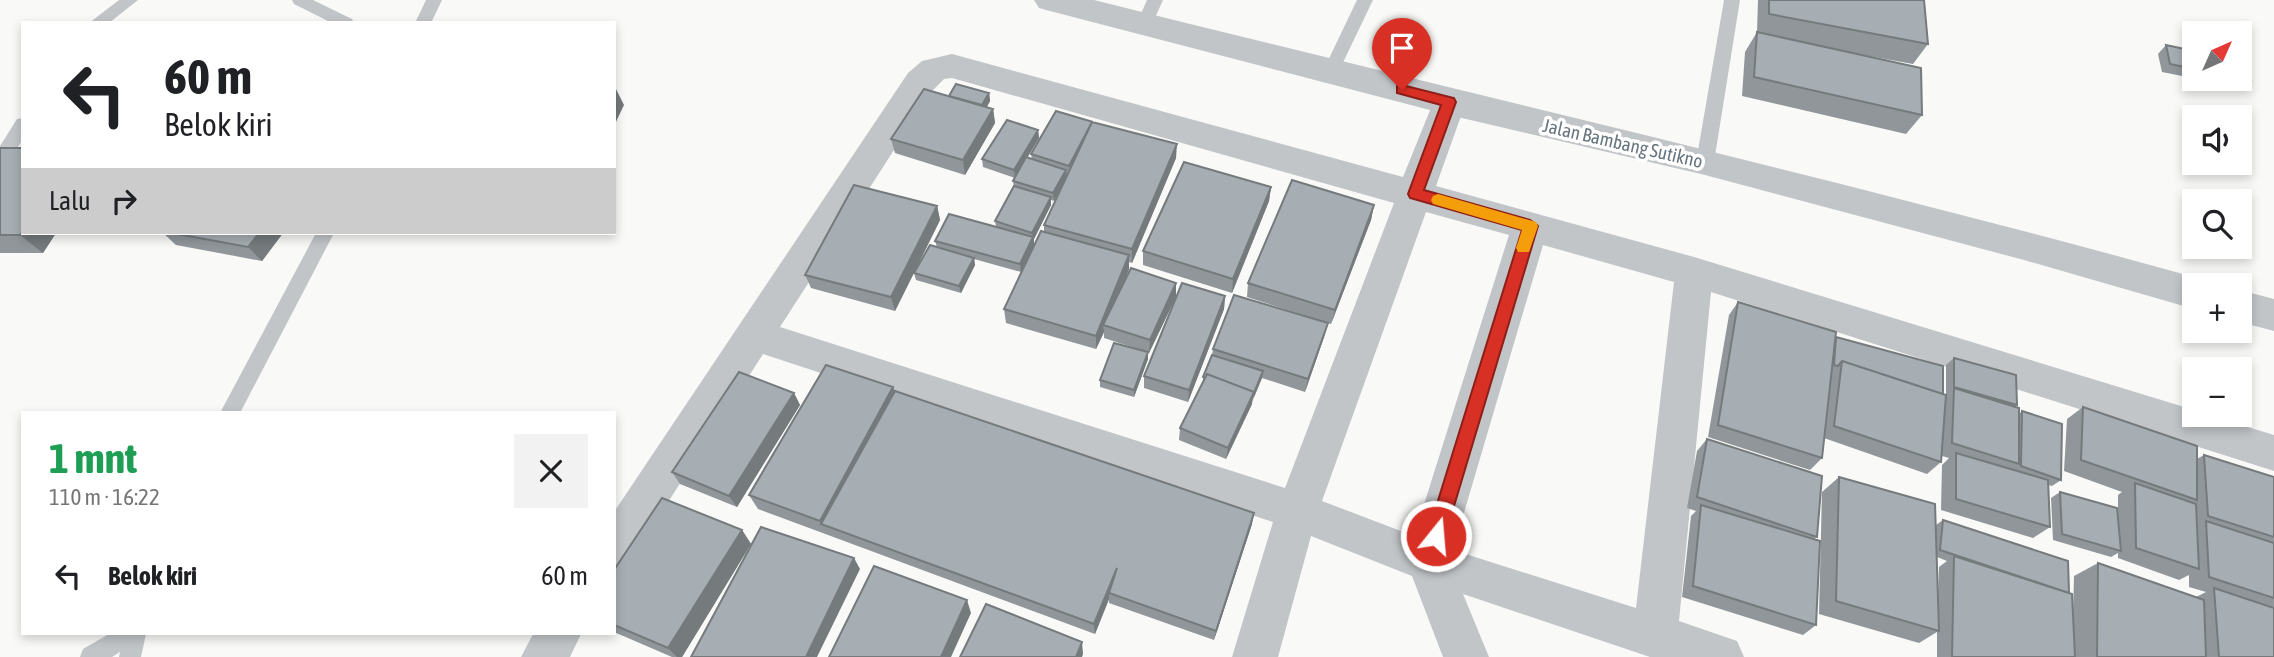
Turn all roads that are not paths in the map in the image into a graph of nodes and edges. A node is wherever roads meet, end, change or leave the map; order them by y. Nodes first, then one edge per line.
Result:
1 (130, 0) edge
2 (300, 0) edge
3 (434, 0) edge
4 (1365, 0) edge
5 (1732, 0) edge
6 (1061, 1) edge
7 (1150, 12) edge
8 (100, 21) edge
9 (342, 21) edge
10 (424, 21) edge
11 (1331, 71) junction
12 (1449, 102) junction
13 (21, 127) edge
14 (0, 161) edge
15 (1705, 162) junction
16 (1416, 194) junction
17 (1530, 226) junction
18 (324, 235) edge
19 (1694, 272) junction
20 (2182, 290) edge
21 (2252, 309) edge
22 (2274, 315) edge
23 (754, 335) junction
24 (231, 411) edge
25 (2274, 453) edge
26 (1297, 511) junction
27 (616, 546) edge
28 (1428, 562) junction
29 (128, 635) edge
30 (135, 635) edge
31 (558, 635) edge
32 (1655, 637) junction
33 (91, 657) edge
34 (130, 657) edge
35 (544, 657) edge
36 (1255, 657) edge
37 (1466, 657) edge
38 (1721, 657) edge

1 - 8 lane
2 - 9 lane
3 - 10 lane
4 - 11 lane
5 - 15 lane
6 - 7 street, Jalan Bambang Sutikno
7 - 11 street, Jalan Bambang Sutikno
11 - 12 street, Jalan Bambang Sutikno
12 - 15 street, Jalan Bambang Sutikno
12 - 16 street
13 - 14 lane
15 - 20 street, Jalan Bambang Sutikno
16 - 17 street
16 - 23 street
16 - 26 street
17 - 19 street
17 - 28 street
18 - 24 lane
19 - 25 street
19 - 32 street
21 - 22 street
23 - 26 street
23 - 27 street
26 - 28 street
26 - 36 street
28 - 32 street
28 - 37 street
29 - 33 lane
30 - 34 lane
31 - 35 street
32 - 38 street

